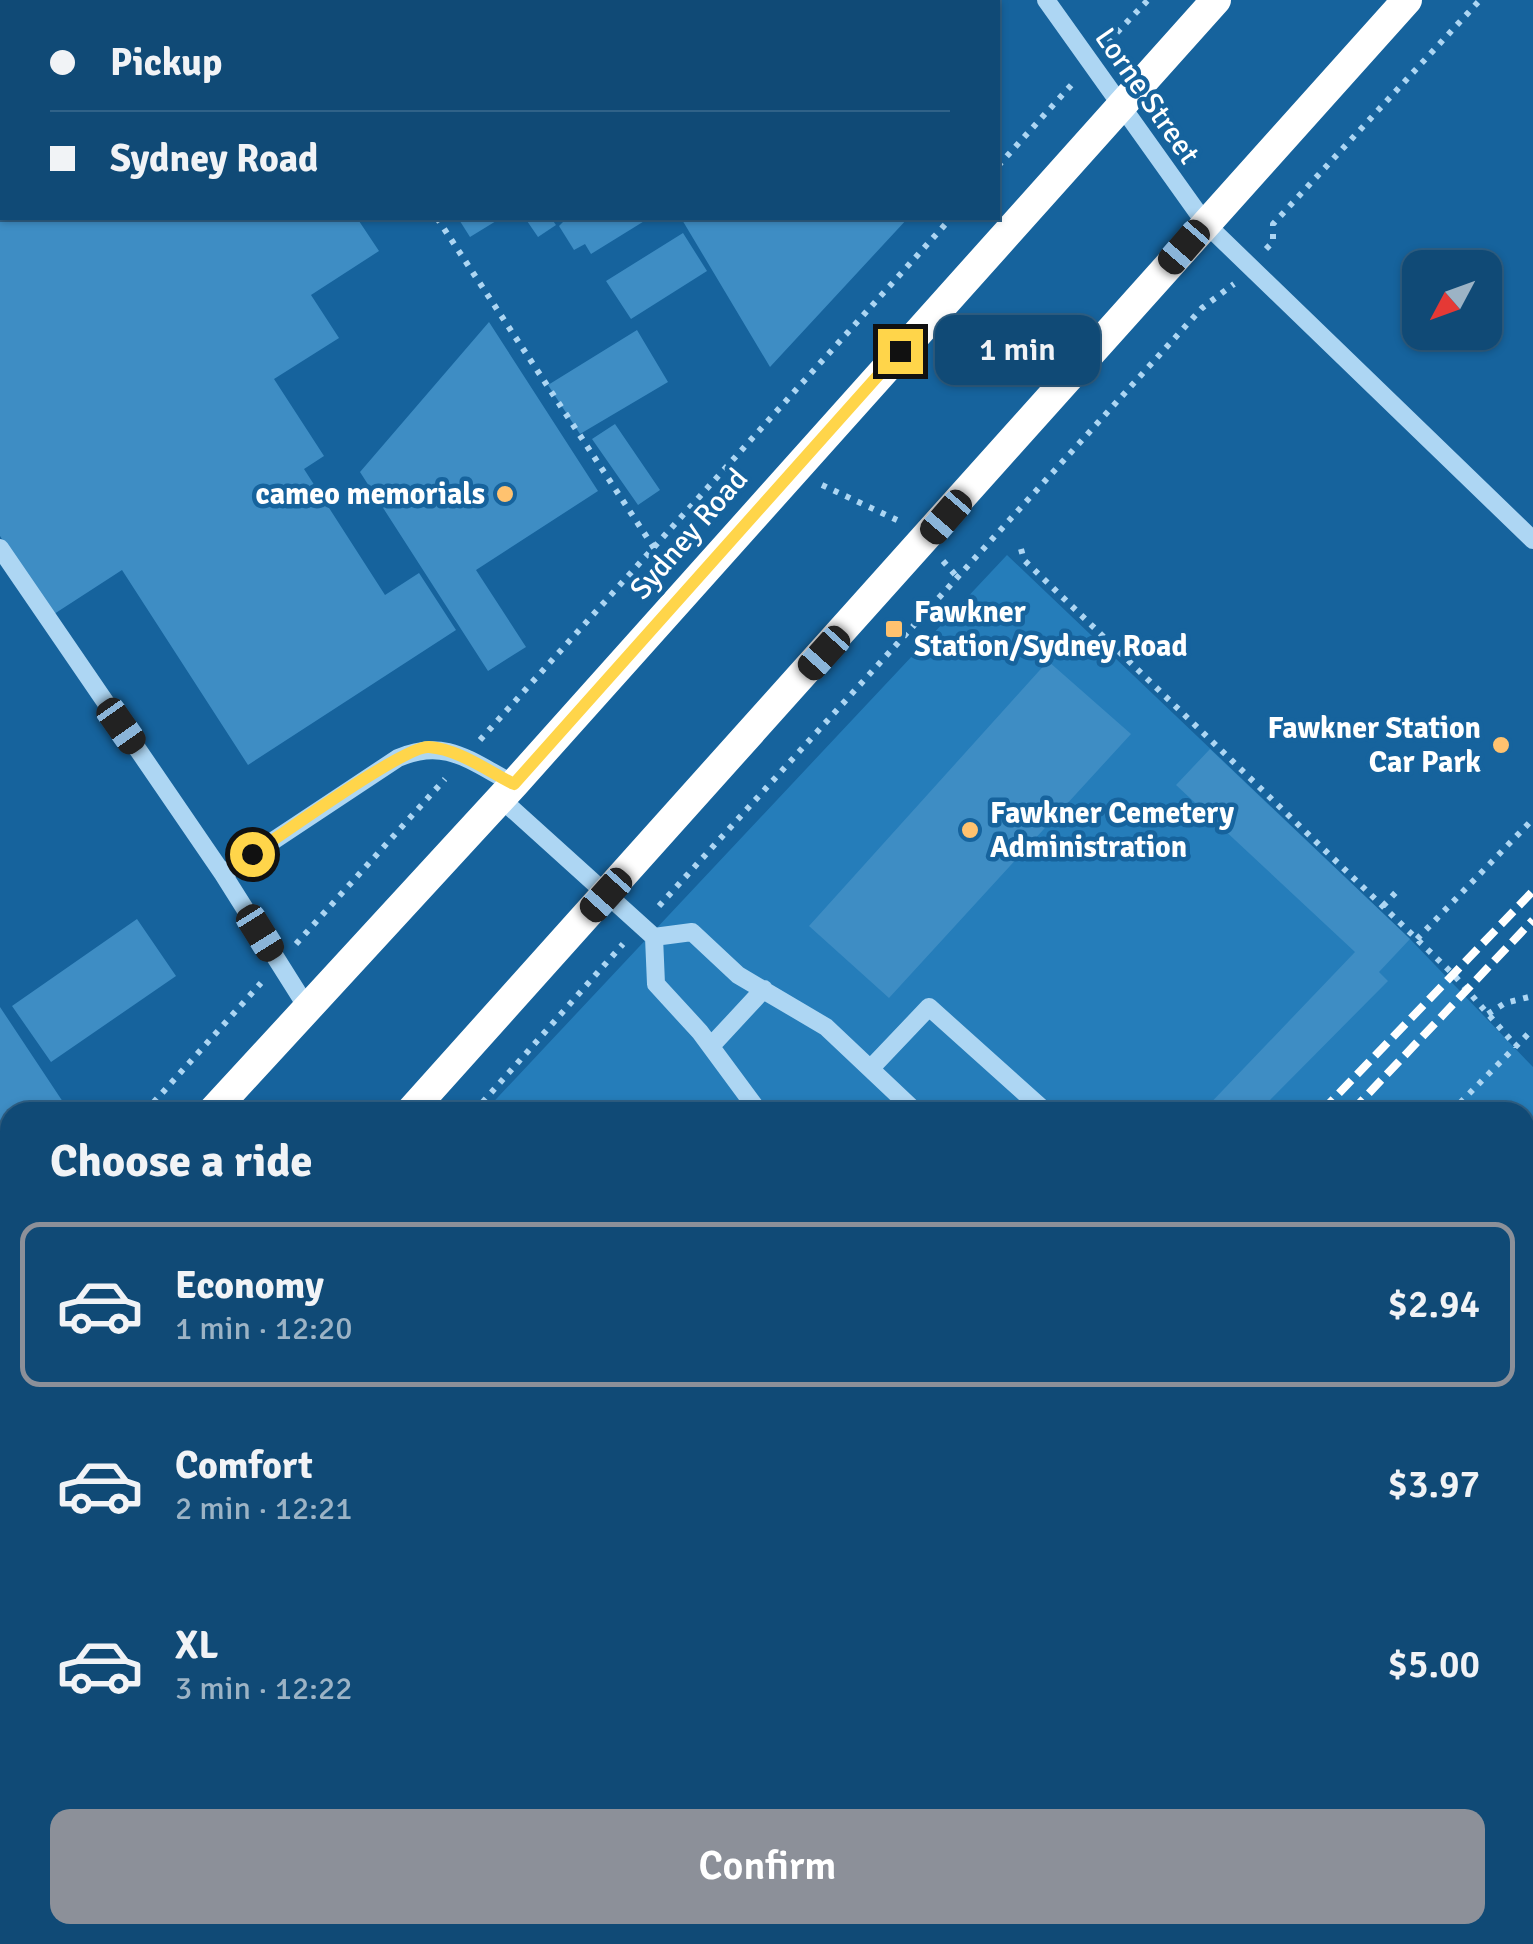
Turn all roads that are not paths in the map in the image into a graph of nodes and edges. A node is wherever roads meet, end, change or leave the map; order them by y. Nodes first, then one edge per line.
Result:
1 (1046, 0) edge
2 (1216, 0) edge
3 (1407, 0) edge
4 (1120, 108) junction
5 (1205, 223) junction
6 (1533, 540) edge
7 (0, 548) edge
8 (507, 791) junction
9 (223, 874) junction
10 (606, 895) junction
11 (648, 931) junction
12 (764, 989) junction
13 (308, 1009) junction
14 (711, 1046) junction
15 (872, 1068) junction
16 (221, 1102) edge
17 (419, 1102) edge
18 (752, 1102) edge
19 (906, 1102) edge
20 (1035, 1102) edge

1 - 4 street, Lorne Street
2 - 4 highway, Sydney Road
3 - 5 highway
4 - 5 street, Lorne Street
4 - 8 highway, Sydney Road
5 - 6 street, Lorne Street
5 - 10 highway
7 - 9 street
8 - 9 street
8 - 10 street
8 - 13 highway, Sydney Road
9 - 13 street
10 - 11 street
10 - 17 highway
11 - 12 street
11 - 14 street
12 - 14 street
12 - 15 street
13 - 16 highway, Sydney Road
14 - 18 street
15 - 19 street
15 - 20 street

